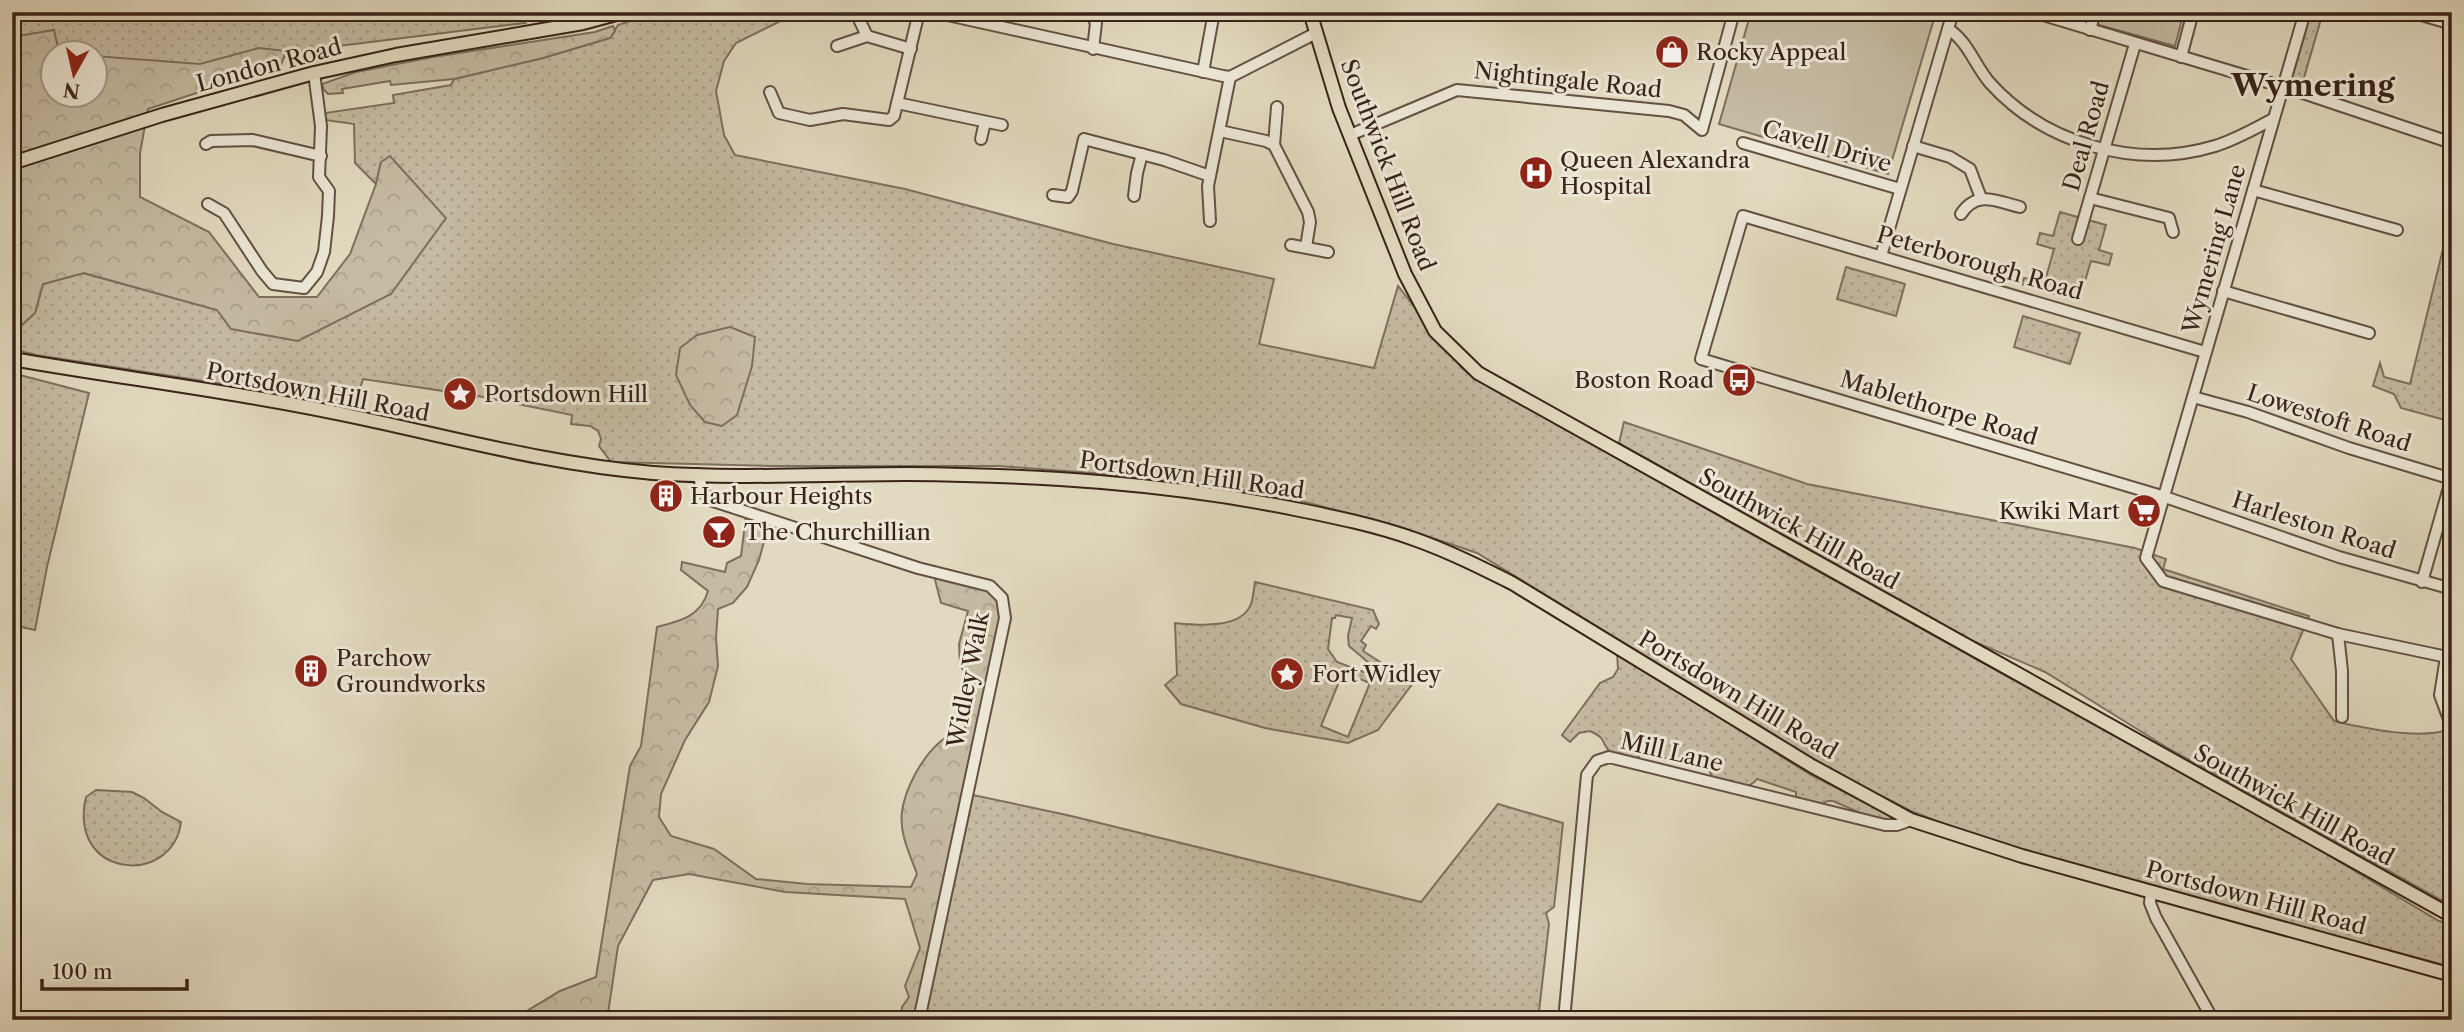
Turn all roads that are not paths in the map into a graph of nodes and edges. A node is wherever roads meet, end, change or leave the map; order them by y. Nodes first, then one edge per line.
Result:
1 (624, 12) edge
2 (924, 12) edge
3 (934, 12) edge
4 (1091, 12) edge
5 (1214, 12) edge
6 (1310, 12) edge
7 (1734, 12) edge
8 (1953, 12) edge
9 (2032, 12) edge
10 (2095, 12) edge
11 (2193, 12) edge
12 (2305, 12) edge
13 (2411, 12) edge
14 (858, 17) dead end
15 (582, 18) edge
16 (2452, 24) edge
17 (1948, 30) junction
18 (2090, 30) junction
19 (1316, 33) junction
20 (867, 36) junction
21 (2135, 44) junction
22 (837, 46) dead end
23 (1093, 48) junction
24 (911, 49) junction
25 (2181, 57) junction
26 (1203, 72) junction
27 (314, 73) junction
28 (1230, 76) junction
29 (2283, 88) junction
30 (770, 92) dead end
31 (897, 103) junction
32 (1277, 107) dead end
33 (2273, 119) junction
34 (985, 122) junction
35 (1002, 125) dead end
36 (1220, 131) junction
37 (1349, 135) junction
38 (981, 139) dead end
39 (2452, 143) edge
40 (206, 144) dead end
41 (1743, 144) dead end
42 (1274, 145) junction
43 (1913, 146) junction
44 (2104, 150) junction
45 (1142, 154) junction
46 (321, 156) junction
47 (12, 163) edge
48 (1210, 176) junction
49 (1900, 188) junction
50 (2253, 190) junction
51 (1052, 195) dead end
52 (1134, 196) dead end
53 (1980, 198) junction
54 (2090, 198) junction
55 (208, 204) dead end
56 (2020, 207) dead end
57 (1961, 214) dead end
58 (1210, 221) dead end
59 (2397, 230) dead end
60 (2173, 232) dead end
61 (2078, 239) dead end
62 (1291, 245) dead end
63 (1306, 247) junction
64 (1328, 252) dead end
65 (1881, 256) junction
66 (2223, 291) junction
67 (2370, 333) dead end
68 (2206, 352) junction
69 (12, 359) edge
70 (1701, 359) joint
71 (2193, 397) junction
72 (698, 474) junction
73 (2452, 478) edge
74 (2165, 498) junction
75 (2422, 582) junction
76 (2452, 589) edge
77 (2338, 634) junction
78 (2449, 658) edge
79 (2342, 717) dead end
80 (2450, 722) edge
81 (1911, 820) junction
82 (2151, 892) junction
83 (2452, 916) edge
84 (2449, 974) edge
85 (919, 1020) edge
86 (1564, 1020) edge
87 (2213, 1020) edge

1 - 15 main road, London Road
2 - 24 street
3 - 23 street
4 - 23 street
5 - 26 street
6 - 19 main road, Southwick Hill Road
7 - 37 street, Nightingale Road
8 - 17 street
9 - 18 street
10 - 18 street
11 - 25 street
12 - 29 street, Wymering Lane
13 - 16 street
14 - 20 street
15 - 27 main road, London Road
17 - 43 street
17 - 44 street
18 - 21 street
19 - 28 street
19 - 37 main road, Southwick Hill Road
20 - 22 street
20 - 24 street
21 - 25 street
21 - 44 street, Deal Road
23 - 26 street
24 - 31 street
25 - 29 street
26 - 28 street
27 - 46 street
27 - 47 main road, London Road
28 - 36 street
29 - 33 street, Wymering Lane
29 - 39 street
30 - 31 street
31 - 34 street
32 - 42 street
33 - 44 street
33 - 50 street, Wymering Lane
34 - 35 street
34 - 38 street
36 - 42 street
36 - 48 street
37 - 83 main road, Southwick Hill Road
40 - 46 street
41 - 49 street, Cavell Drive
42 - 63 street
43 - 49 street
43 - 53 street
44 - 54 street, Deal Road
45 - 48 street
45 - 51 street
45 - 52 street
46 - 55 street
48 - 58 street
49 - 65 street
50 - 59 street
50 - 66 street, Wymering Lane
53 - 56 street
53 - 57 street
54 - 60 street
54 - 61 street, Deal Road
62 - 63 street
63 - 64 street
65 - 68 street, Peterborough Road
65 - 70 street, Peterborough Road
66 - 67 street
66 - 68 street, Wymering Lane
68 - 71 street, Wymering Lane
69 - 72 main road, Portsdown Hill Road
70 - 74 street, Mablethorpe Road
71 - 73 street, Lowestoft Road
71 - 74 street, Wymering Lane
72 - 81 main road, Portsdown Hill Road
72 - 85 street, Widley Walk
73 - 75 street
74 - 75 street, Harleston Road
74 - 77 street, Wymering Lane
75 - 76 street, Harleston Road
77 - 78 street
77 - 79 street
78 - 80 street
81 - 82 main road, Portsdown Hill Road
81 - 86 street, Mill Lane
82 - 84 main road, Portsdown Hill Road
82 - 87 street

